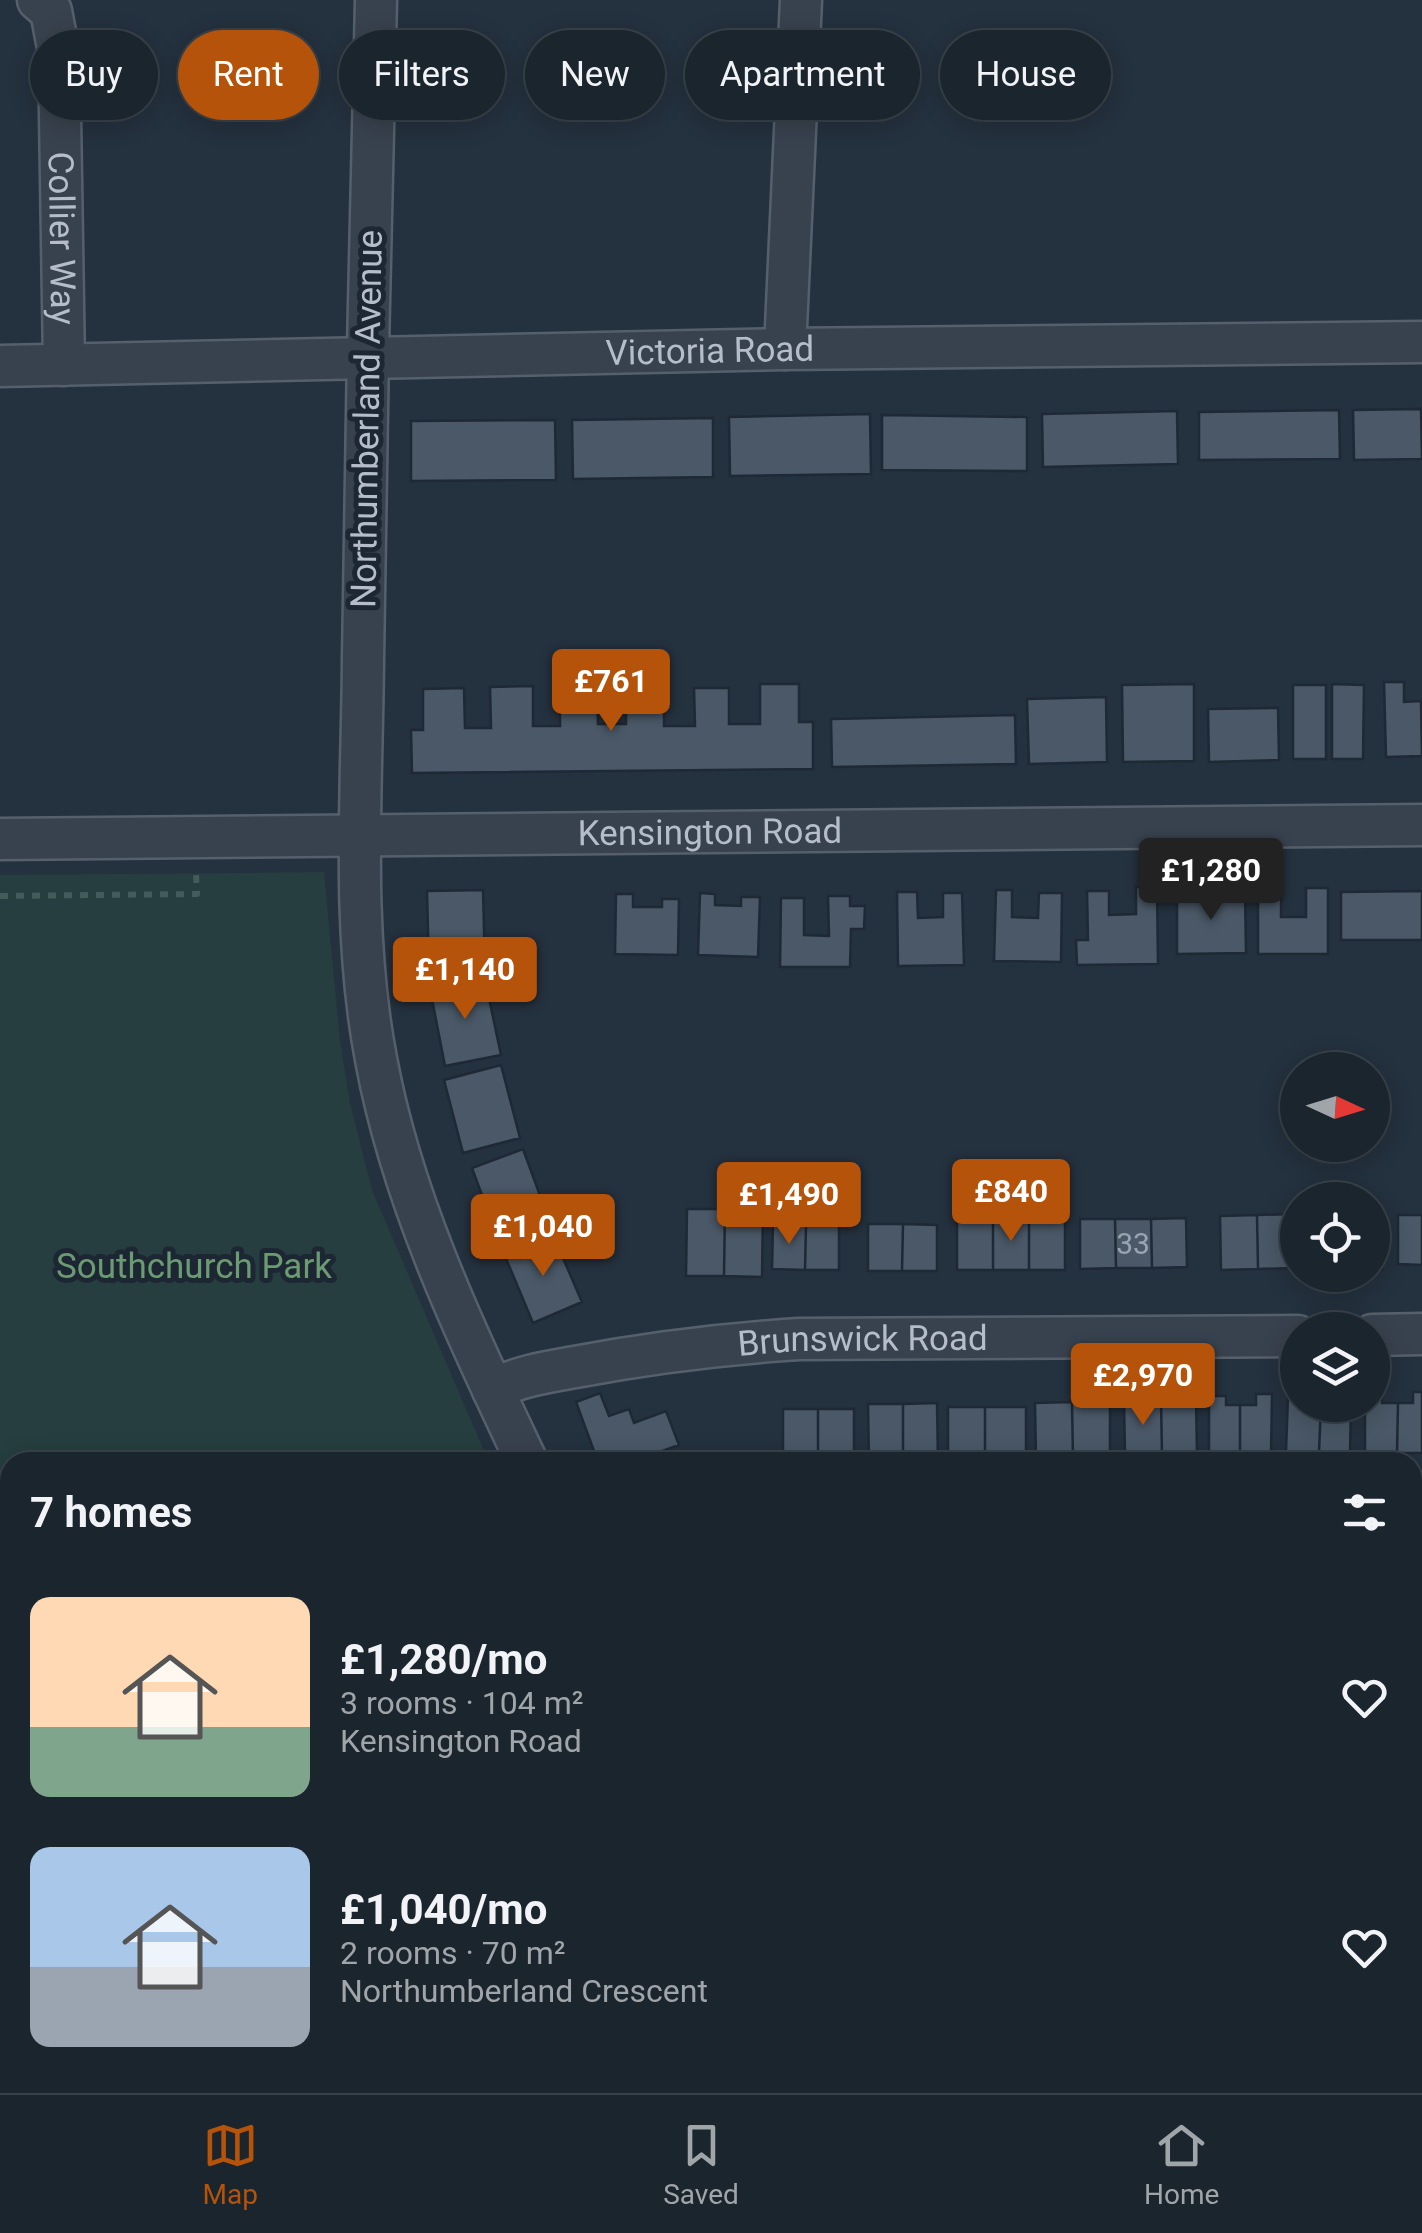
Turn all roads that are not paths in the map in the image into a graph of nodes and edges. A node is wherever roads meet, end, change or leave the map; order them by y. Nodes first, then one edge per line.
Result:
1 (38, 0) edge
2 (376, 0) edge
3 (801, 0) edge
4 (1422, 342) edge
5 (785, 349) junction
6 (367, 358) junction
7 (64, 365) junction
8 (0, 366) edge
9 (1422, 824) edge
10 (361, 838) junction
11 (0, 839) edge
12 (1422, 1334) edge
13 (1390, 1335) edge
14 (1280, 1336) edge
15 (493, 1390) junction
16 (522, 1452) edge

1 - 7 street, Collier Way
2 - 6 street, Northumberland Avenue
3 - 5 street
4 - 5 street, Victoria Road
5 - 6 street, Victoria Road
6 - 7 street, Victoria Road
6 - 10 street, Northumberland Avenue
7 - 8 street, Victoria Road
9 - 10 street, Kensington Road
10 - 11 street, Kensington Road
10 - 15 street, Northumberland Avenue
12 - 13 street
14 - 15 street, Brunswick Road
15 - 16 street, Northumberland Avenue

